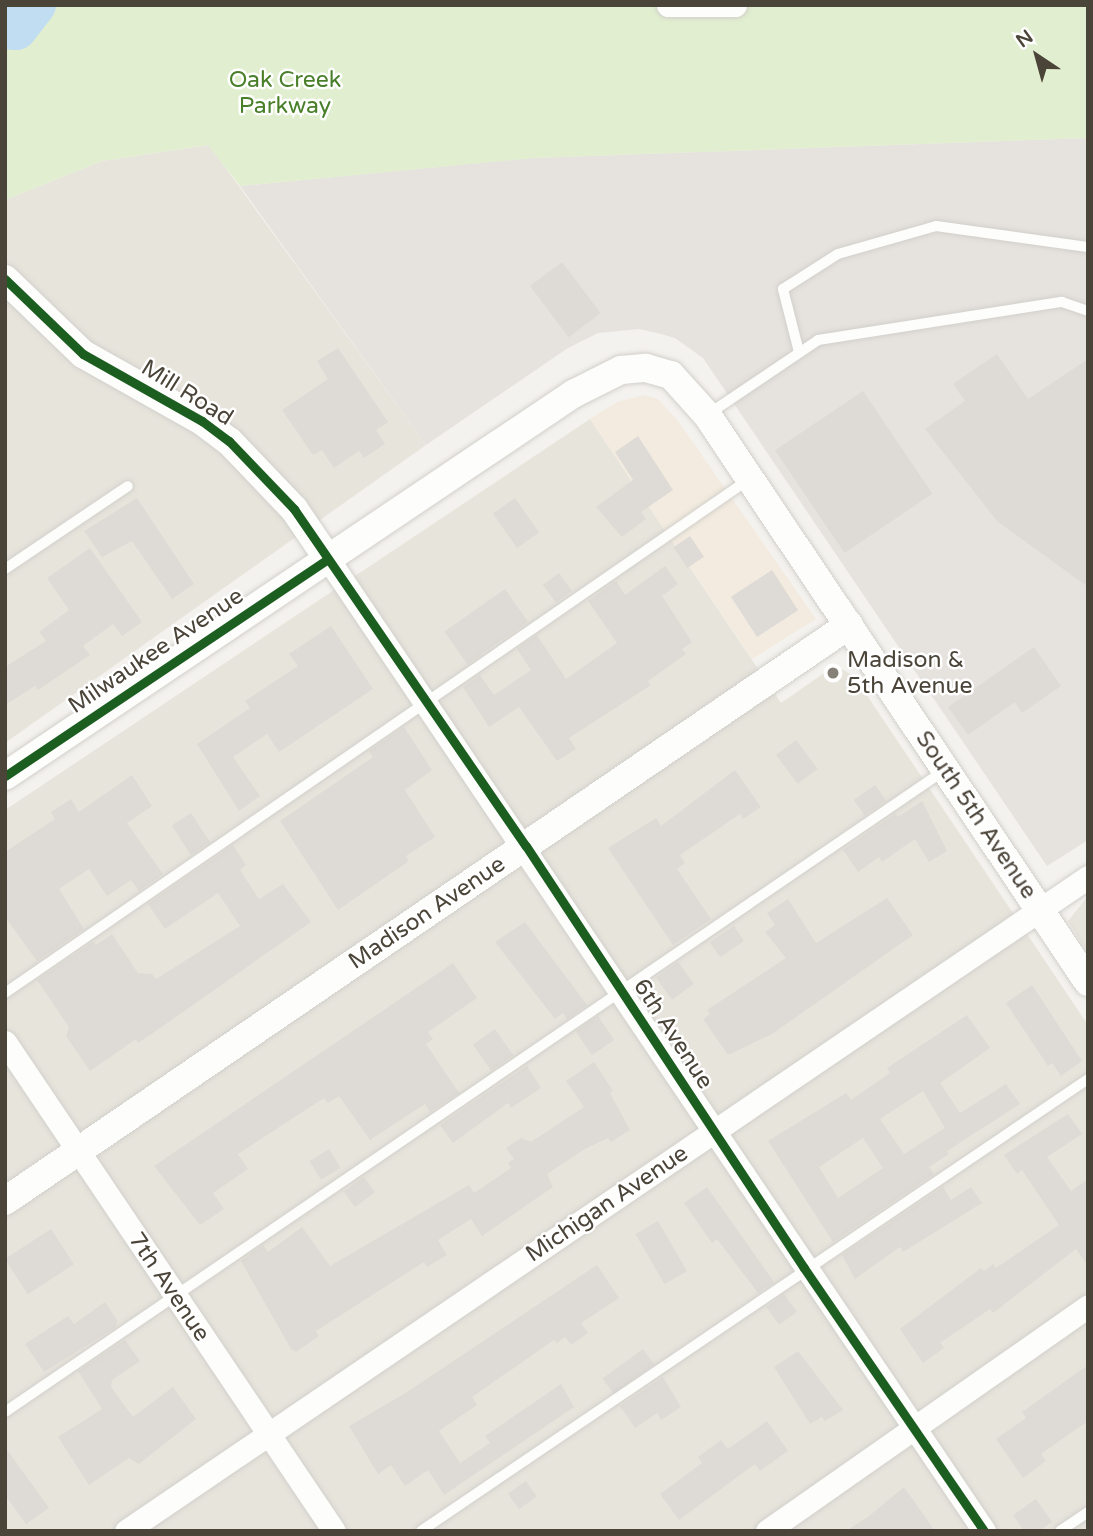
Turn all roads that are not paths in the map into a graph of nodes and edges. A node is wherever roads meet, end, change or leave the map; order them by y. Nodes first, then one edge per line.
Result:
1 (668, 5) edge
2 (735, 5) edge
3 (1088, 247) edge
4 (5, 279) edge
5 (1088, 311) edge
6 (799, 352) junction
7 (671, 375) joint
8 (707, 415) junction
9 (750, 478) junction
10 (128, 486) dead end
11 (328, 559) junction
12 (5, 569) edge
13 (849, 625) junction
14 (427, 702) junction
15 (946, 770) junction
16 (5, 776) edge
17 (526, 846) junction
18 (1088, 877) edge
19 (1039, 909) junction
20 (1088, 982) edge
21 (621, 990) junction
22 (5, 993) edge
23 (5, 1042) edge
24 (1088, 1079) edge
25 (714, 1131) junction
26 (79, 1150) junction
27 (5, 1201) edge
28 (804, 1268) junction
29 (175, 1297) junction
30 (1088, 1306) edge
31 (5, 1412) edge
32 (914, 1429) junction
33 (270, 1433) junction
34 (1088, 1512) edge
35 (126, 1531) edge
36 (334, 1531) edge
37 (421, 1531) edge
38 (767, 1531) edge
39 (984, 1531) edge
40 (1060, 1531) edge

1 - 2 street
3 - 6 lane
4 - 11 street, Mill Road
5 - 6 lane
6 - 8 lane
7 - 8 street, South 5th Avenue
7 - 11 street, Milwaukee Avenue
8 - 9 street, South 5th Avenue
9 - 13 street, South 5th Avenue
9 - 14 lane
10 - 12 lane
11 - 14 street, 6th Avenue
11 - 16 street, Milwaukee Avenue
13 - 15 street, South 5th Avenue
13 - 17 street, Madison Avenue
14 - 17 street, 6th Avenue
14 - 22 lane
15 - 19 street, South 5th Avenue
15 - 21 lane
17 - 21 street, 6th Avenue
17 - 26 street, Madison Avenue
18 - 19 street, Michigan Avenue
19 - 20 street, South 5th Avenue
19 - 25 street, Michigan Avenue
21 - 25 street, 6th Avenue
21 - 29 lane
23 - 26 street, 7th Avenue
24 - 28 lane
25 - 28 street, 6th Avenue
25 - 33 street, Michigan Avenue
26 - 27 street, Madison Avenue
26 - 29 street, 7th Avenue
28 - 32 street, 6th Avenue
28 - 37 lane
29 - 31 lane
29 - 33 street, 7th Avenue
30 - 32 street
32 - 38 street
32 - 39 street, 6th Avenue
33 - 35 street, Michigan Avenue
33 - 36 street, 7th Avenue
34 - 40 lane

